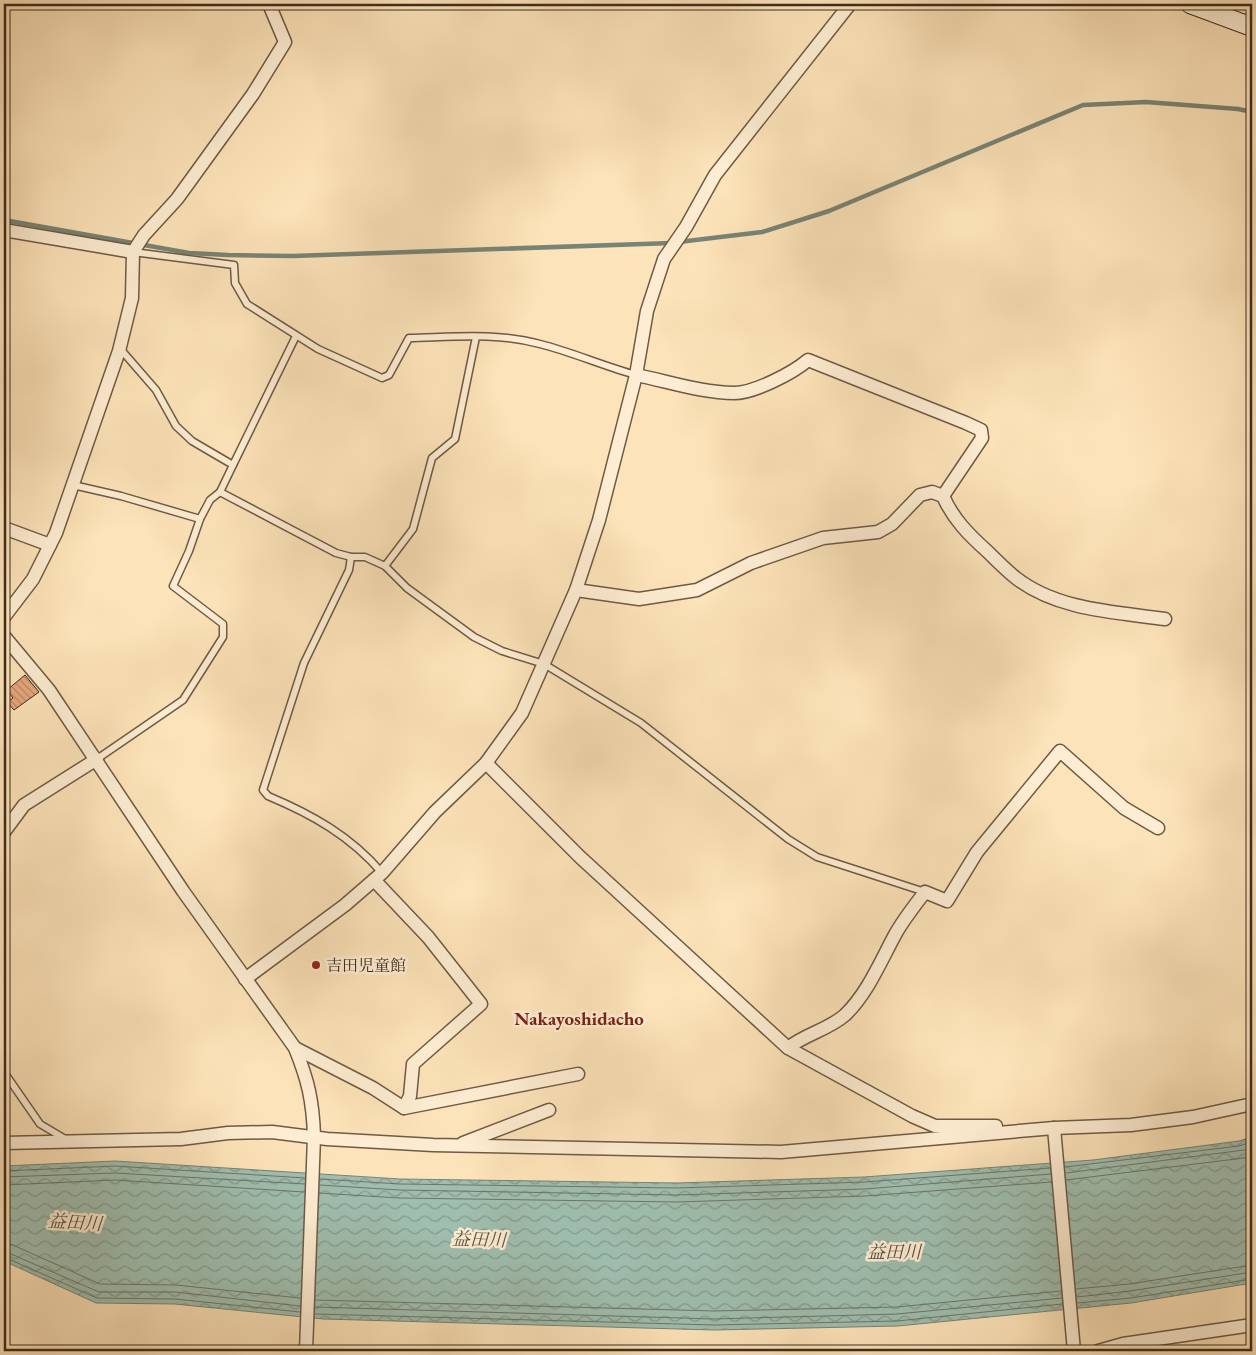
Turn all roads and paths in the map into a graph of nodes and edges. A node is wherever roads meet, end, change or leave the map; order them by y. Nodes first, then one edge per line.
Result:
1 (270, 4) edge
2 (850, 4) edge
3 (1190, 4) edge
4 (1252, 27) edge
5 (4, 230) edge
6 (133, 252) junction
7 (296, 336) junction
8 (476, 337) junction
9 (119, 351) junction
10 (636, 375) junction
11 (233, 465) junction
12 (73, 485) junction
13 (220, 492) junction
14 (943, 496) junction
15 (200, 519) junction
16 (4, 528) edge
17 (50, 545) junction
18 (351, 557) junction
19 (385, 566) junction
20 (576, 590) junction
21 (4, 617) edge
22 (1165, 619) dead end
23 (4, 636) edge
24 (544, 664) junction
25 (97, 759) junction
26 (486, 763) junction
27 (1158, 828) dead end
28 (4, 832) edge
29 (378, 877) junction
30 (925, 892) junction
31 (245, 979) junction
32 (295, 1048) junction
33 (788, 1048) junction
34 (4, 1072) edge
35 (578, 1074) dead end
36 (1252, 1104) edge
37 (404, 1108) junction
38 (549, 1110) dead end
39 (1017, 1132) junction
40 (1055, 1134) junction
41 (314, 1142) junction
42 (4, 1143) edge
43 (71, 1143) junction
44 (457, 1146) junction
45 (1252, 1325) edge
46 (306, 1351) edge
47 (1074, 1351) edge
48 (1098, 1351) edge

1 - 6 street
2 - 10 street
3 - 4 main road
5 - 6 street
6 - 7 lane
6 - 9 street
7 - 8 lane
7 - 11 lane
8 - 10 lane
8 - 19 lane
9 - 11 lane
9 - 12 street
10 - 14 street
10 - 20 street
11 - 13 lane
12 - 15 lane
12 - 17 street
13 - 15 lane
13 - 18 lane
14 - 20 street
14 - 22 street
15 - 25 lane
16 - 17 street
17 - 21 street
18 - 19 lane
18 - 29 lane
19 - 24 lane
20 - 24 street
23 - 25 street
24 - 26 street
24 - 30 lane
25 - 28 street
25 - 31 street
26 - 29 street
26 - 33 street
27 - 30 street
29 - 31 street
29 - 37 street
30 - 33 street
31 - 32 street
32 - 37 street
32 - 41 street
33 - 39 street
34 - 43 lane
35 - 37 street
36 - 40 street
38 - 44 street
39 - 40 street
39 - 44 street
40 - 47 street
41 - 43 street
41 - 44 street
41 - 46 street
42 - 43 street
45 - 48 street

